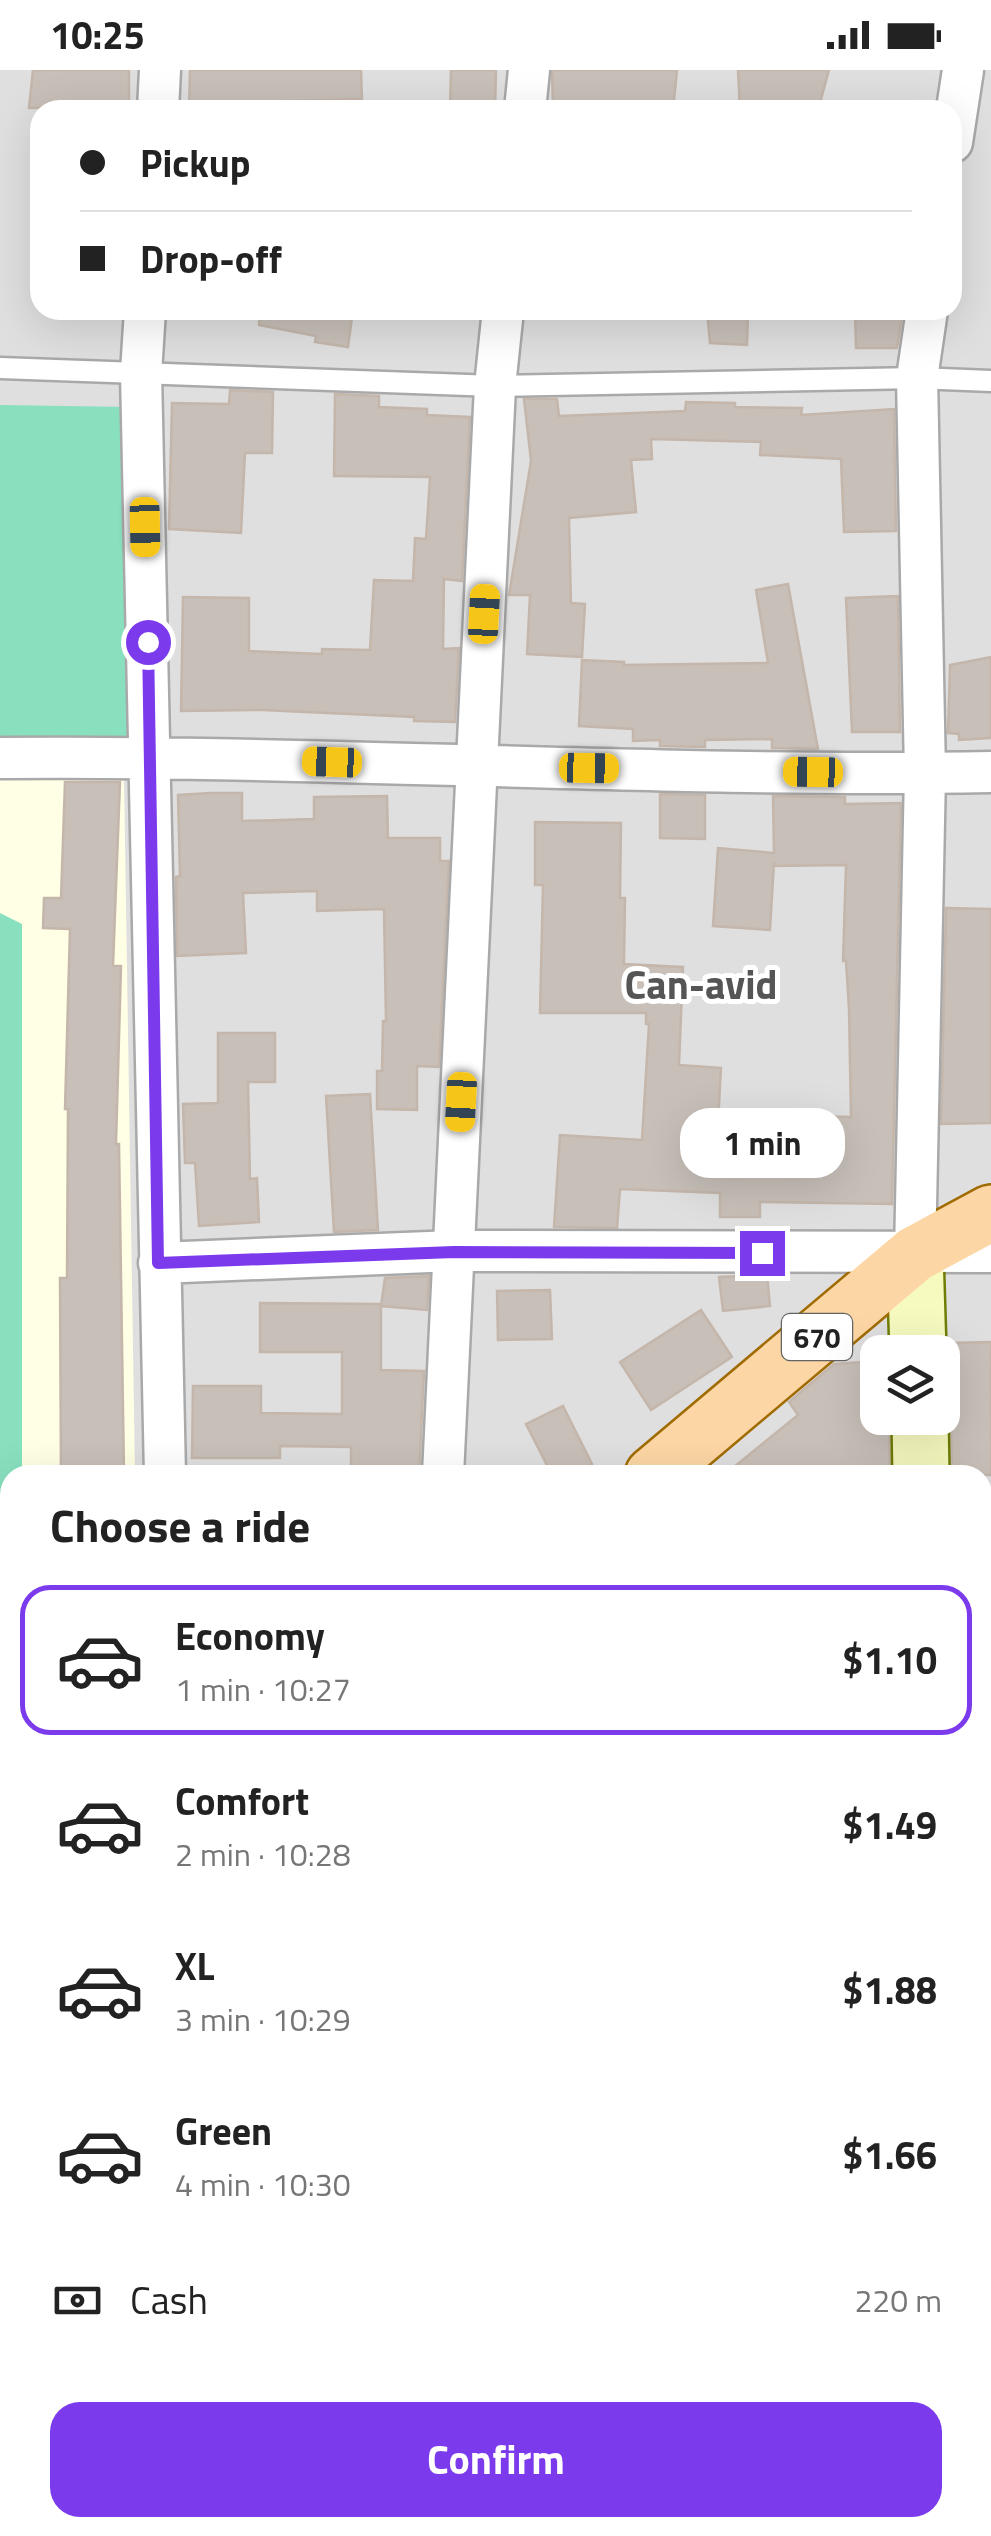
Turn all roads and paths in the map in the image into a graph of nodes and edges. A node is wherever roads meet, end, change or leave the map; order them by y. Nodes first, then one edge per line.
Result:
1 (160, 70) edge
2 (529, 70) edge
3 (964, 70) edge
4 (158, 100) edge
5 (526, 100) edge
6 (959, 100) edge
7 (144, 320) edge
8 (502, 320) edge
9 (926, 320) edge
10 (0, 368) edge
11 (141, 373) junction
12 (917, 378) junction
13 (991, 381) edge
14 (495, 386) junction
15 (151, 757) junction
16 (0, 758) edge
17 (477, 766) junction
18 (991, 772) edge
19 (925, 773) junction
20 (991, 1212) edge
21 (454, 1252) junction
22 (991, 1252) edge
23 (916, 1254) junction
24 (158, 1263) junction
25 (918, 1335) edge
26 (920, 1435) edge
27 (164, 1465) edge
28 (443, 1465) edge
29 (665, 1465) edge
30 (921, 1465) edge

1 - 4 street
2 - 5 street
3 - 6 street
7 - 11 street
8 - 14 street
9 - 12 street
10 - 11 lane
11 - 14 lane
11 - 15 street
12 - 13 lane
12 - 14 lane
12 - 19 street
14 - 17 street
15 - 16 street
15 - 17 street
15 - 24 street
17 - 19 street
17 - 21 street
18 - 19 street
19 - 23 street
20 - 23 main road, 670
21 - 23 street
21 - 24 street
21 - 28 street
22 - 23 street
23 - 25 street
23 - 29 main road, 670
24 - 27 street
26 - 30 street

